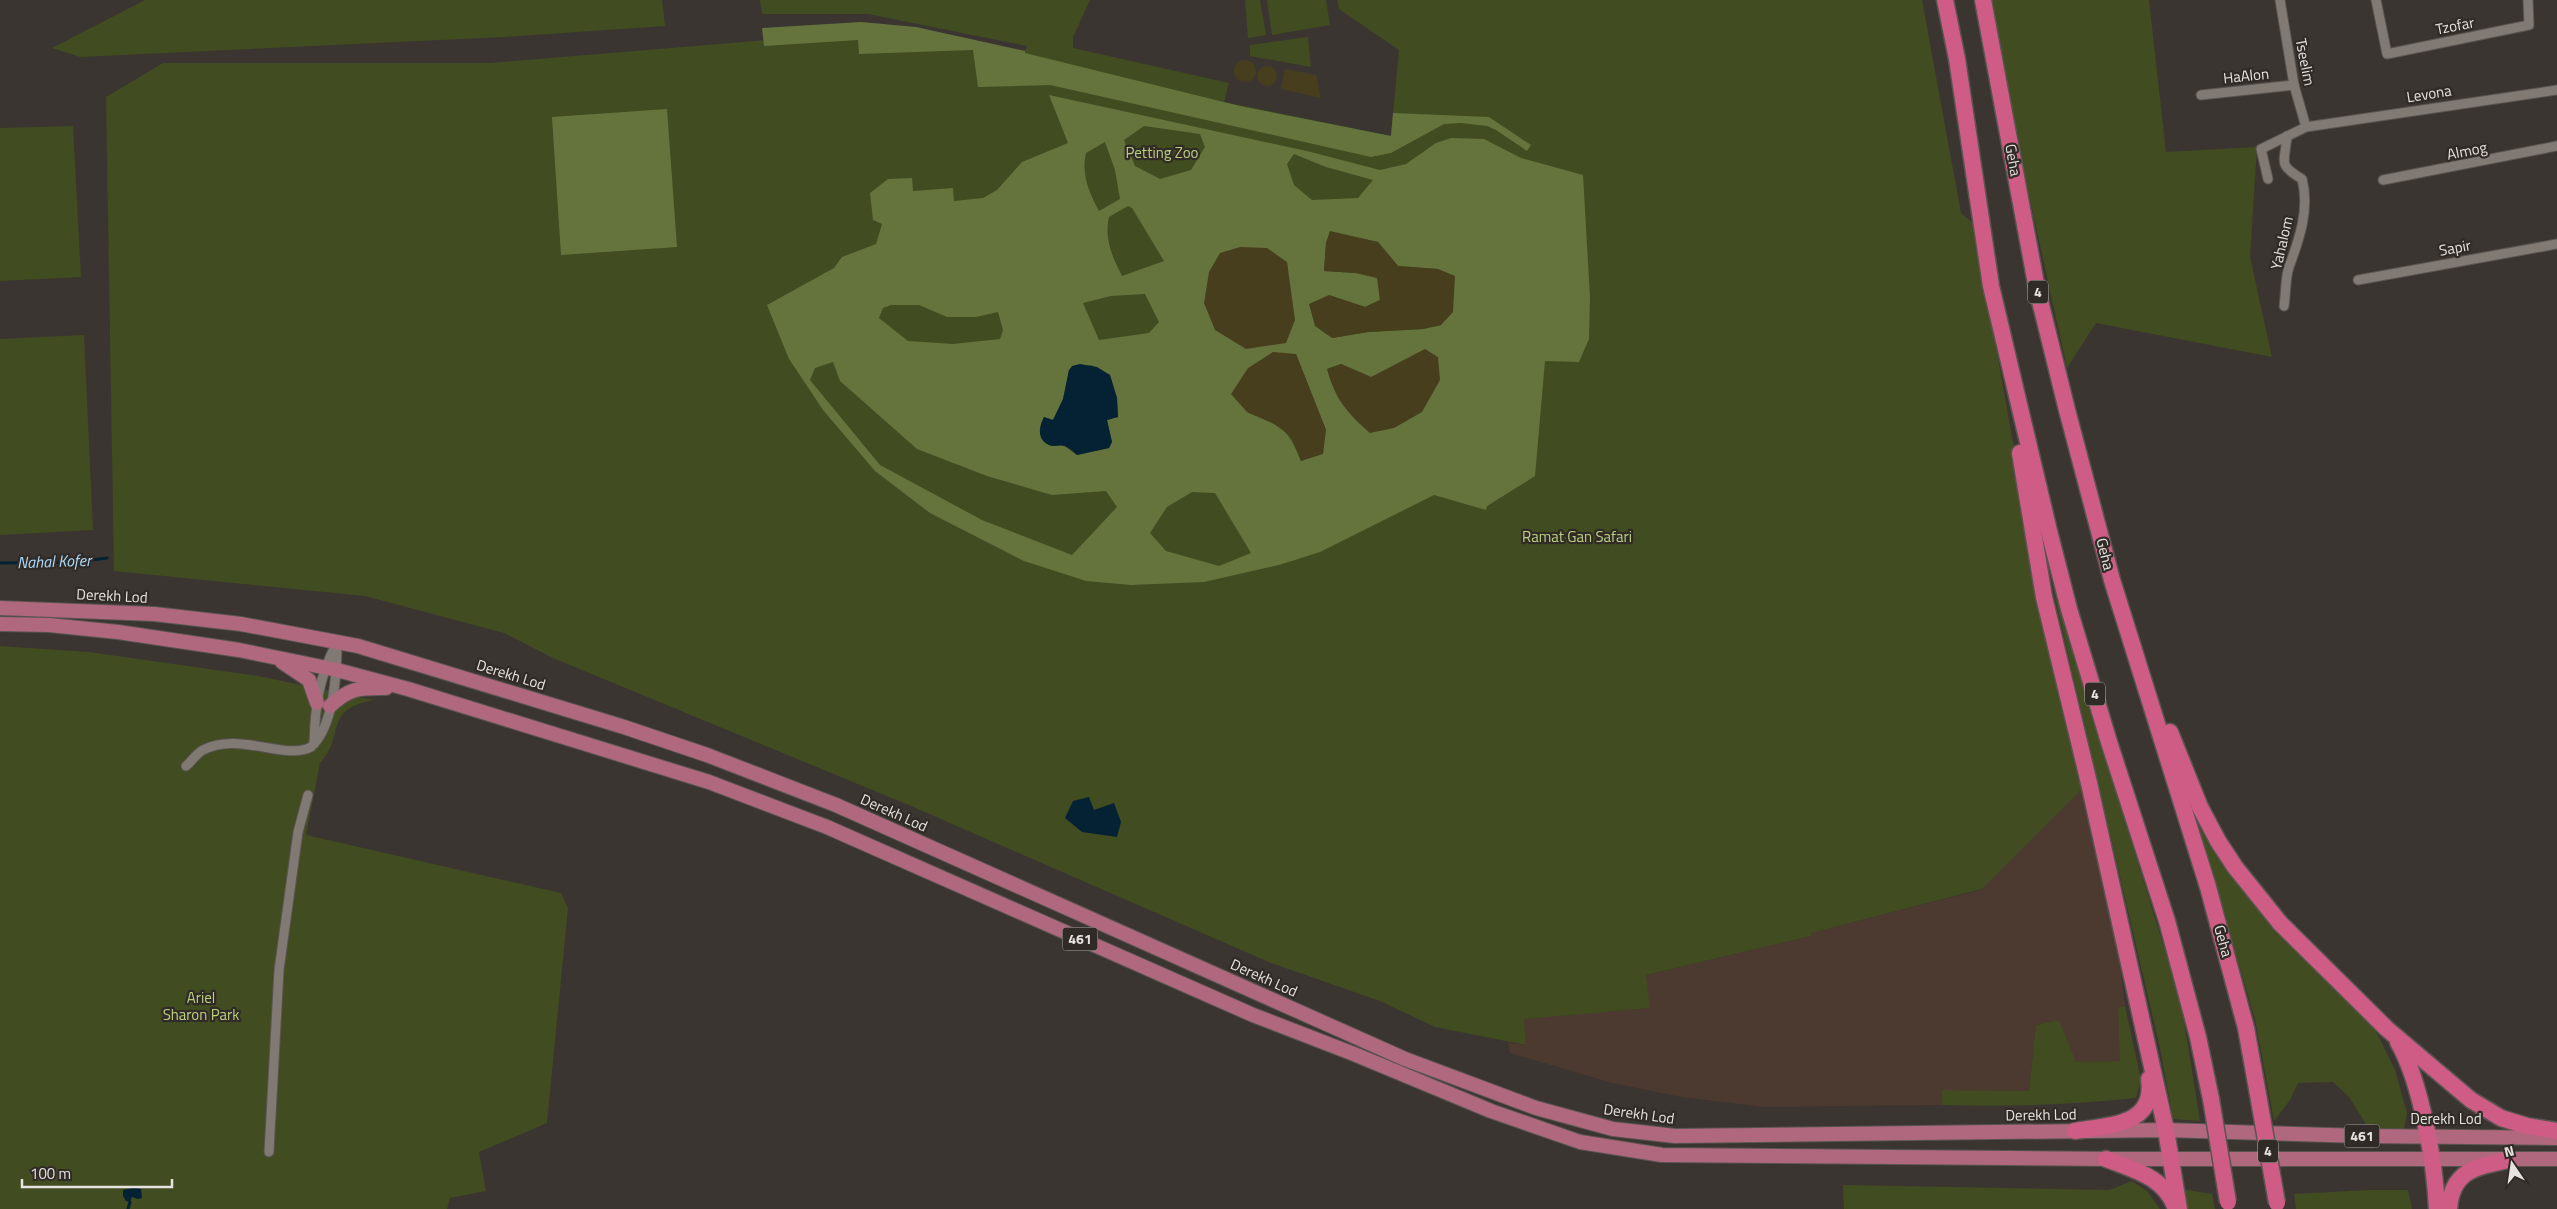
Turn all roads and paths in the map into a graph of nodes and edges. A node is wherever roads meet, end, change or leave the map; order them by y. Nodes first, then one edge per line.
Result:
1 (1945, 0) edge
2 (1982, 0) edge
3 (2280, 0) edge
4 (2376, 0) edge
5 (2528, 0) edge
6 (2294, 84) junction
7 (2557, 90) edge
8 (2202, 95) dead end
9 (2306, 127) junction
10 (2287, 136) junction
11 (2557, 146) edge
12 (2268, 179) dead end
13 (2383, 180) dead end
14 (2557, 244) edge
15 (2358, 280) dead end
16 (1991, 286) junction
17 (2284, 306) dead end
18 (2112, 580) junction
19 (0, 608) edge
20 (0, 624) edge
21 (338, 642) junction
22 (272, 657) junction
23 (330, 668) junction
24 (408, 689) junction
25 (324, 704) junction
26 (186, 766) dead end
27 (308, 795) dead end
28 (2121, 929) junction
29 (2387, 1029) junction
30 (2166, 1130) junction
31 (2075, 1131) junction
32 (2557, 1131) edge
33 (2427, 1135) junction
34 (2557, 1138) edge
35 (269, 1152) dead end
36 (2106, 1159) junction
37 (2172, 1159) junction
38 (2557, 1159) edge
39 (2431, 1160) junction
40 (2508, 1160) junction
41 (2229, 1206) edge
42 (2278, 1206) edge
43 (2177, 1209) edge
44 (2437, 1209) edge
45 (2449, 1209) edge

1 - 16 highway, 4
2 - 18 highway, Geha / 4
3 - 6 street, Tseelim
4 - 5 street, Tzofar
6 - 8 street, HaAlon
6 - 9 street, Tseelim
7 - 9 street, Levona
9 - 10 street, Levona
10 - 12 street, Levona
10 - 17 street, Yahalom
11 - 13 street, Almog
14 - 15 street, Sapir
16 - 28 highway
16 - 41 highway, 4, bridge
18 - 29 highway
18 - 42 highway, Geha / 4, bridge
19 - 21 main road, Derekh Lod / 461
20 - 22 main road, 461
21 - 23 street
21 - 23 street
21 - 31 main road, Derekh Lod / 461
22 - 23 main road, 461
22 - 25 main road
23 - 24 main road, 461
23 - 25 street
23 - 25 street
24 - 25 main road
24 - 36 main road, 461
25 - 26 street
27 - 35 street
28 - 30 highway
28 - 31 highway
29 - 32 highway
29 - 33 highway
30 - 31 main road, Derekh Lod / 461
30 - 33 main road, Derekh Lod / 461
30 - 37 highway
33 - 34 main road, Derekh Lod / 461
33 - 39 highway
36 - 37 main road, 461
36 - 43 highway
37 - 39 main road, 461
37 - 43 highway
38 - 40 main road, 461
39 - 40 main road, 461
39 - 44 highway
40 - 45 highway

